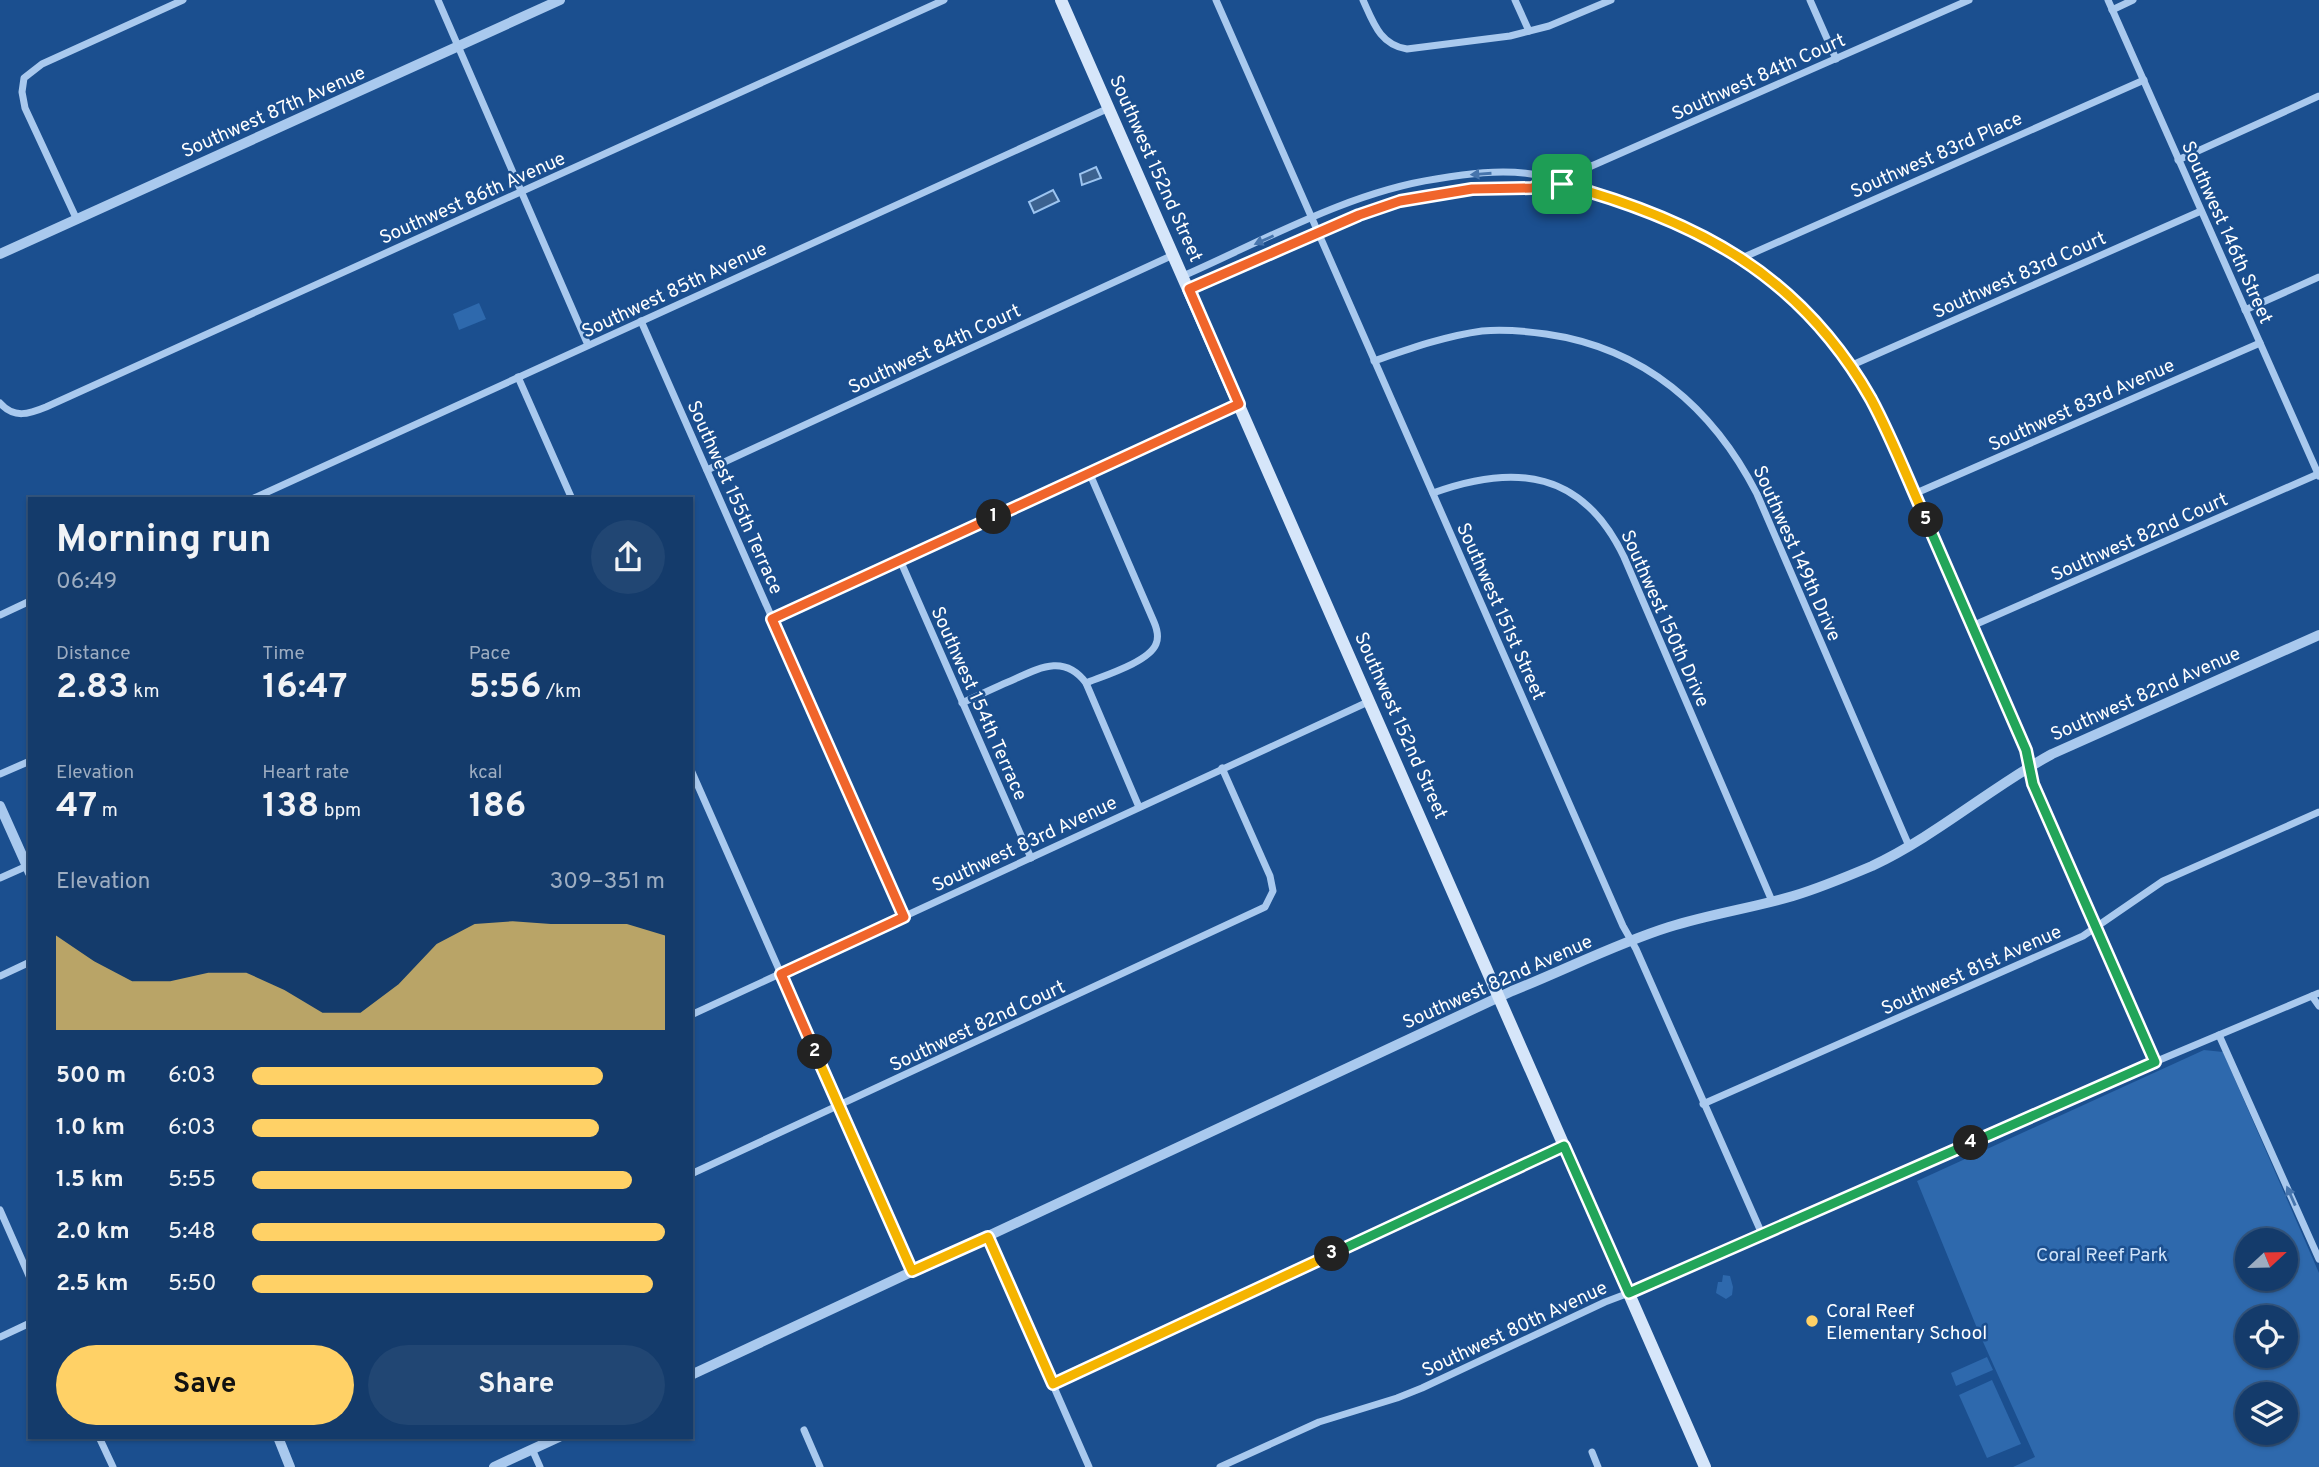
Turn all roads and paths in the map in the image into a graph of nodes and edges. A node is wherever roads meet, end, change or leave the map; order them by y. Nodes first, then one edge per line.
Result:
1 (183, 0) edge
2 (438, 0) edge
3 (560, 0) edge
4 (944, 0) edge
5 (1061, 0) edge
6 (1216, 0) edge
7 (1363, 0) edge
8 (1515, 0) edge
9 (1611, 0) edge
10 (1810, 0) edge
11 (2108, 0) edge
12 (2133, 0) edge
13 (1963, 1) edge
14 (2112, 10) junction
15 (1529, 32) junction
16 (458, 47) junction
17 (1836, 59) junction
18 (2144, 80) junction
19 (2319, 96) edge
20 (1109, 107) junction
21 (2178, 160) junction
22 (1547, 181) junction
23 (1562, 184) junction
24 (522, 191) junction
25 (2201, 211) junction
26 (1312, 219) junction
27 (77, 220) junction
28 (1318, 233) junction
29 (0, 254) edge
30 (1173, 255) junction
31 (1742, 258) junction
32 (1184, 276) junction
33 (2319, 277) edge
34 (1189, 289) junction
35 (2245, 310) junction
36 (641, 321) junction
37 (2260, 343) junction
38 (588, 345) junction
39 (1374, 361) junction
40 (1850, 366) junction
41 (518, 377) junction
42 (0, 403) edge
43 (1239, 404) junction
44 (707, 470) junction
45 (1089, 472) junction
46 (2319, 475) edge
47 (1433, 493) junction
48 (1914, 494) junction
49 (256, 497) edge
50 (571, 497) edge
51 (900, 560) junction
52 (28, 602) edge
53 (0, 615) edge
54 (772, 619) junction
55 (1972, 626) junction
56 (2319, 635) edge
57 (1086, 683) junction
58 (1371, 701) junction
59 (962, 703) junction
60 (28, 762) edge
61 (2029, 766) junction
62 (1222, 768) junction
63 (0, 774) edge
64 (693, 775) edge
65 (0, 806) edge
66 (1139, 807) junction
67 (2319, 811) edge
68 (1909, 845) junction
69 (1031, 858) junction
70 (28, 870) edge
71 (0, 878) edge
72 (1772, 901) junction
73 (904, 917) junction
74 (2095, 928) junction
75 (1632, 940) junction
76 (28, 963) edge
77 (781, 974) junction
78 (0, 976) edge
79 (2315, 995) edge
80 (1499, 997) junction
81 (2319, 1006) edge
82 (693, 1014) edge
83 (2219, 1035) junction
84 (2155, 1062) junction
85 (1703, 1104) junction
86 (839, 1106) junction
87 (1564, 1146) junction
88 (693, 1173) edge
89 (0, 1210) edge
90 (1762, 1234) junction
91 (988, 1237) junction
92 (2319, 1259) edge
93 (912, 1271) junction
94 (28, 1273) edge
95 (1629, 1293) junction
96 (28, 1324) edge
97 (0, 1337) edge
98 (693, 1375) edge
99 (1053, 1384) junction
100 (804, 1430) dead end
101 (100, 1439) edge
102 (279, 1439) edge
103 (554, 1439) edge
104 (532, 1449) junction
105 (1592, 1452) dead end
106 (291, 1465) edge
107 (113, 1467) edge
108 (494, 1467) edge
109 (540, 1467) edge
110 (820, 1467) edge
111 (1089, 1467) edge
112 (1220, 1467) edge
113 (1598, 1467) edge
114 (1705, 1467) edge

1 - 27 street
2 - 16 street
3 - 16 street, Southwest 87th Avenue
4 - 24 street, Southwest 86th Avenue
5 - 20 main road, Southwest 152nd Street
6 - 26 street, Southwest 151st Street
7 - 15 street
8 - 15 street
9 - 15 street
10 - 17 street
11 - 14 street, Southwest 146th Street
12 - 14 street
13 - 17 street, Southwest 84th Court
14 - 18 street, Southwest 146th Street
16 - 24 street
16 - 27 street, Southwest 87th Avenue
17 - 23 street, Southwest 84th Court
18 - 21 street, Southwest 146th Street
18 - 31 street, Southwest 83rd Place
19 - 21 street
20 - 30 main road, Southwest 152nd Street
20 - 36 street, Southwest 85th Avenue
21 - 25 street, Southwest 146th Street
22 - 23 street
22 -> 26 street
22 - 28 street
23 - 31 street
24 - 38 street
24 - 42 street, Southwest 86th Avenue
25 - 35 street, Southwest 146th Street
25 - 40 street, Southwest 83rd Court
26 - 28 street, Southwest 151st Street
26 -> 32 street
27 - 29 street, Southwest 87th Avenue
28 - 34 street
28 - 39 street, Southwest 151st Street
30 - 32 main road, Southwest 152nd Street
30 - 44 street, Southwest 84th Court
31 - 40 street
32 - 34 main road, Southwest 152nd Street
33 - 35 street
34 - 43 main road, Southwest 152nd Street
35 - 37 street, Southwest 146th Street
36 - 38 street, Southwest 85th Avenue
36 - 44 street, Southwest 155th Terrace
37 - 46 street, Southwest 146th Street
37 - 48 street, Southwest 83rd Avenue
38 - 41 street, Southwest 85th Avenue
39 - 47 street, Southwest 151st Street
39 - 68 street, Southwest 149th Drive
40 - 48 street
41 - 49 street, Southwest 85th Avenue
41 - 50 street
43 - 45 street
43 - 58 main road, Southwest 152nd Street
44 - 54 street, Southwest 155th Terrace
45 - 51 street
45 - 57 street
46 - 55 street, Southwest 82nd Court
47 - 72 street, Southwest 150th Drive
47 - 75 street, Southwest 151st Street
48 - 55 street
51 - 54 street
51 - 59 street, Southwest 154th Terrace
52 - 53 street
54 - 73 street, Southwest 155th Terrace
55 - 61 street
56 - 61 street, Southwest 82nd Avenue
57 - 59 street
57 - 66 street
58 - 62 street, Southwest 83rd Avenue
58 - 80 main road, Southwest 152nd Street
59 - 69 street, Southwest 154th Terrace
60 - 63 street
61 - 68 street, Southwest 82nd Avenue
61 - 74 street
62 - 66 street, Southwest 83rd Avenue
62 - 86 street, Southwest 82nd Court
64 - 77 street
65 - 70 street
66 - 69 street, Southwest 83rd Avenue
67 - 74 street, Southwest 81st Avenue
68 - 72 street, Southwest 82nd Avenue
69 - 73 street, Southwest 83rd Avenue
70 - 71 street
72 - 75 street, Southwest 82nd Avenue
73 - 77 street, Southwest 83rd Avenue
74 - 84 street
74 - 85 street, Southwest 81st Avenue
75 - 80 street, Southwest 82nd Avenue
75 - 85 street, Southwest 151st Street
76 - 78 street
77 - 82 street, Southwest 83rd Avenue
77 - 86 street
79 - 81 street
79 - 83 street, Southwest 80th Avenue
80 - 87 main road, Southwest 152nd Street
80 - 91 street, Southwest 82nd Avenue
83 - 84 street, Southwest 80th Avenue
92 -> 83 street
84 - 90 street, Southwest 80th Avenue
85 - 90 street, Southwest 151st Street
86 - 88 street, Southwest 82nd Court
86 - 93 street
87 - 95 main road, Southwest 152nd Street
87 - 99 street
89 - 94 street
90 - 95 street, Southwest 80th Avenue
91 - 93 street, Southwest 82nd Avenue
91 - 99 street
93 - 98 street, Southwest 82nd Avenue
95 - 112 street, Southwest 80th Avenue
95 - 114 main road, Southwest 152nd Street
96 - 97 street
99 - 111 street
100 - 110 street
101 - 107 street
102 - 106 street
103 - 104 street
104 - 108 street
104 - 109 street
105 - 113 street

